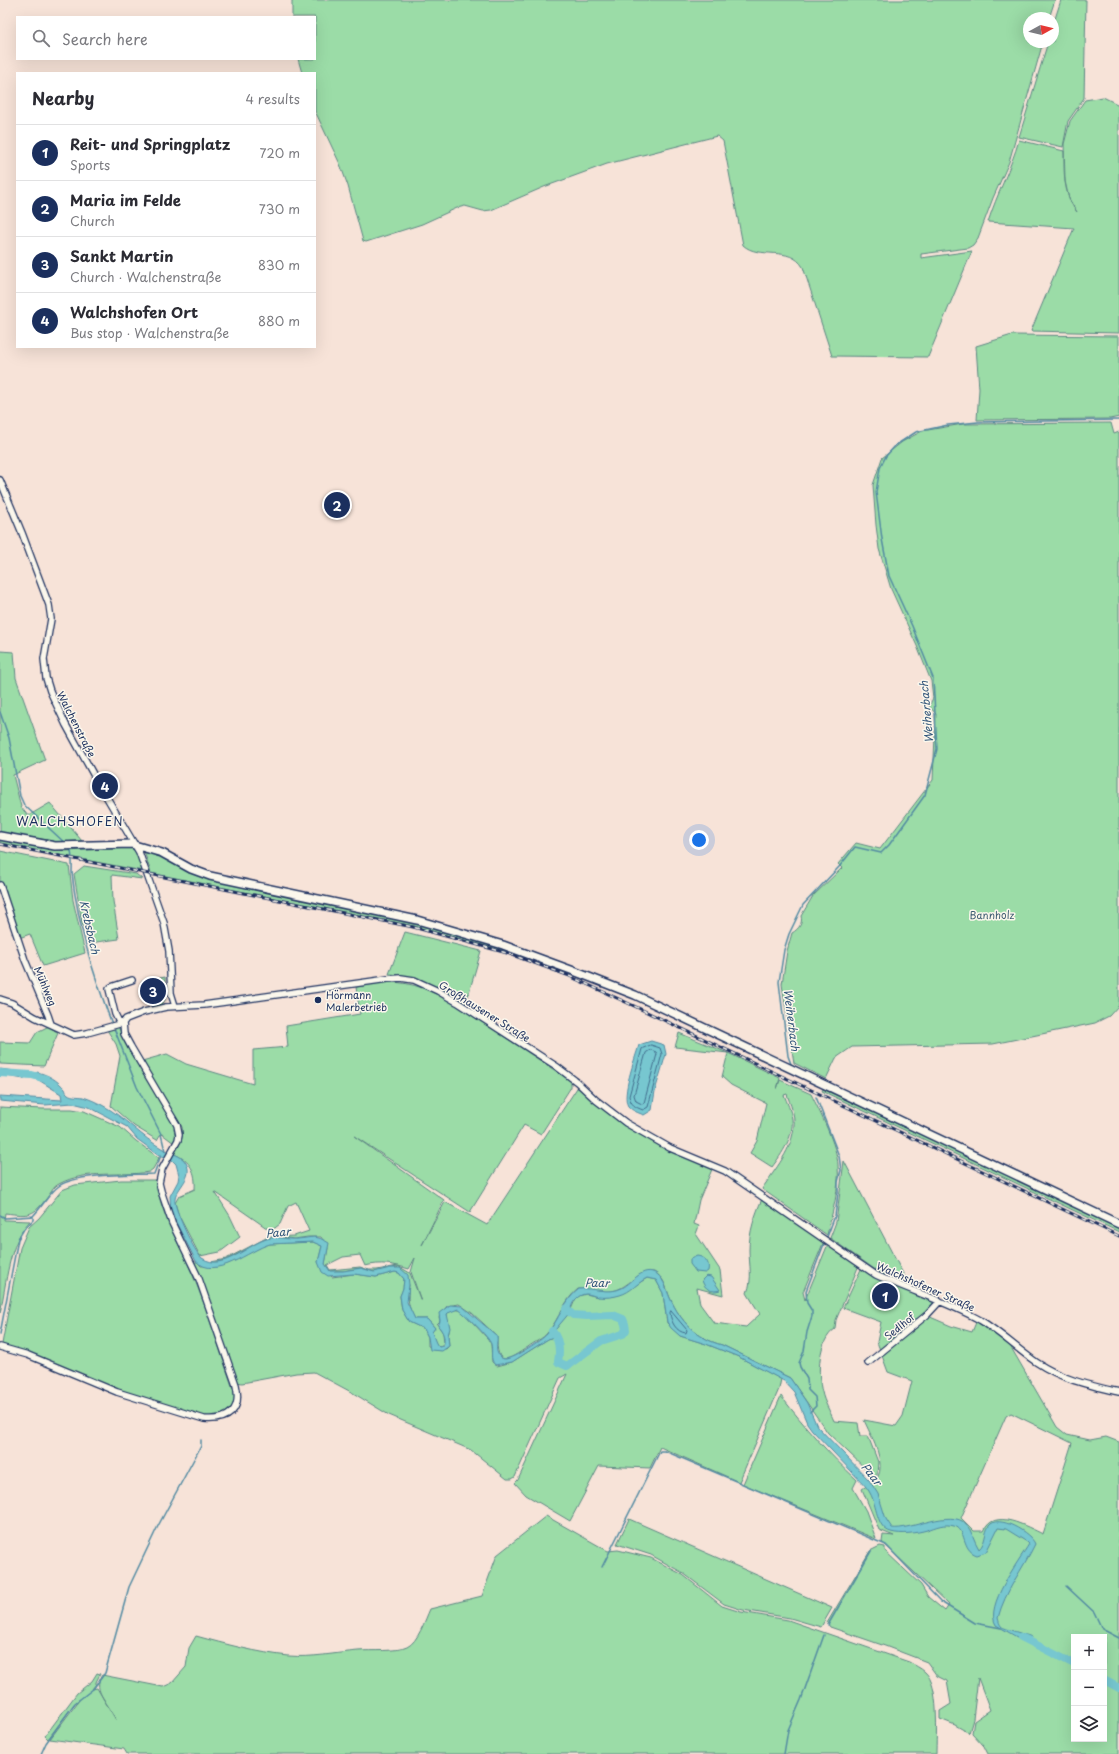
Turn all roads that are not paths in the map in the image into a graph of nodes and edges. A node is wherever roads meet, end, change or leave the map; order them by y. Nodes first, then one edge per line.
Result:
1 (0, 480) edge
2 (0, 836) edge
3 (136, 845) junction
4 (0, 885) edge
5 (132, 980) dead end
6 (170, 993) junction
7 (0, 999) edge
8 (168, 1006) junction
9 (175, 1006) junction
10 (119, 1023) junction
11 (51, 1024) junction
12 (713, 1166) joint
13 (1119, 1224) edge
14 (940, 1301) junction
15 (0, 1347) edge
16 (868, 1363) dead end
17 (1119, 1392) edge

1 - 3 street, Walchenstraße
2 - 3 street
3 - 6 street, Walchenstraße
3 - 13 street
4 - 11 street, Mühlweg
5 - 10 street
6 - 8 street, Walchenstraße
6 - 9 street, Walchenstraße
7 - 11 street
8 - 9 street, Großhausener Straße
8 - 10 street
9 - 12 street, Großhausener Straße
10 - 11 street
10 - 15 street
12 - 14 street, Walchshofener Straße
14 - 16 street, Sedlhof
14 - 17 street, Walchshofener Straße

